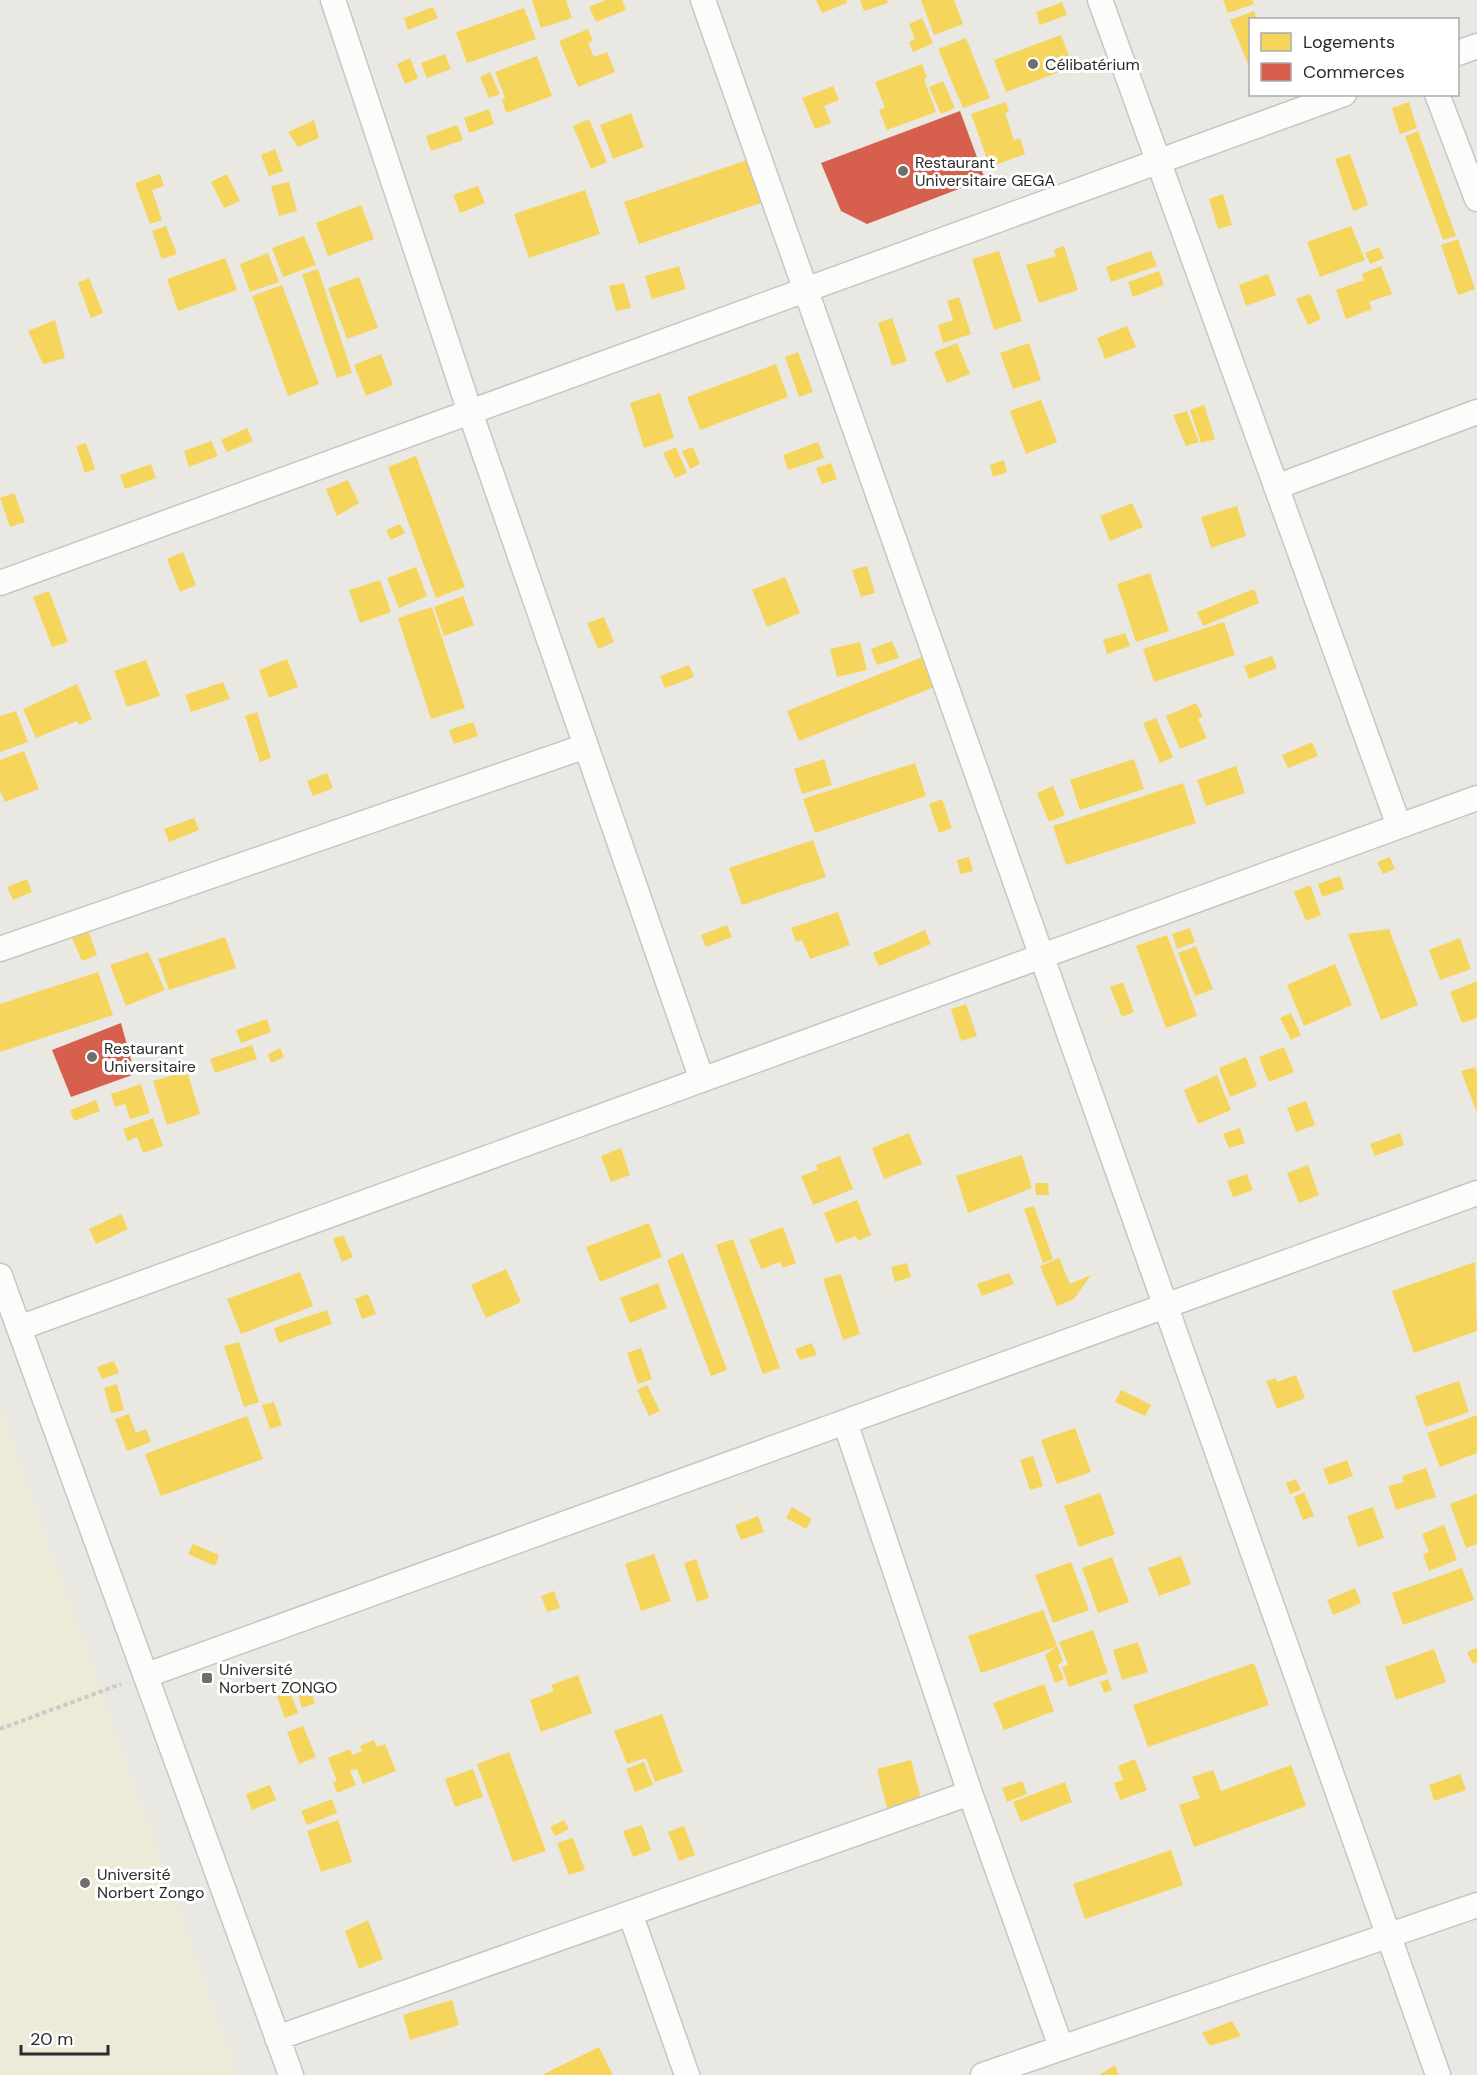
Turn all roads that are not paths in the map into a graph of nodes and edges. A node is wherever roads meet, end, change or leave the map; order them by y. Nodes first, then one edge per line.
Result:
1 (333, 0) edge
2 (704, 0) edge
3 (1100, 0) edge
4 (1477, 46) edge
5 (1459, 54) edge
6 (1339, 96) edge
7 (1438, 96) edge
8 (1158, 162) junction
9 (1477, 199) edge
10 (806, 289) junction
11 (470, 412) junction
12 (1477, 412) edge
13 (1276, 487) junction
14 (0, 583) edge
15 (586, 746) junction
16 (1477, 798) edge
17 (1399, 826) junction
18 (0, 949) edge
19 (1042, 956) junction
20 (702, 1080) junction
21 (1477, 1193) edge
22 (0, 1276) edge
23 (1166, 1306) junction
24 (19, 1328) junction
25 (845, 1422) junction
26 (147, 1675) junction
27 (970, 1794) junction
28 (1477, 1905) edge
29 (630, 1913) junction
30 (1388, 1934) junction
31 (278, 2038) junction
32 (1061, 2047) junction
33 (291, 2075) edge
34 (687, 2075) edge
35 (983, 2075) edge
36 (1438, 2075) edge

1 - 11 street
2 - 10 street
3 - 8 street
4 - 5 street
6 - 8 street
7 - 9 street
8 - 10 street
8 - 13 street
10 - 11 street
10 - 19 street
11 - 14 street
11 - 15 street
12 - 13 street
13 - 17 street
15 - 18 street
15 - 20 street
16 - 17 street
17 - 19 street
19 - 20 street
19 - 23 street
20 - 24 street
21 - 23 street
22 - 24 street
23 - 25 street
23 - 30 street
24 - 26 street
25 - 26 street
25 - 27 street
26 - 31 street
27 - 29 street
27 - 32 street
28 - 30 street
29 - 31 street
29 - 34 street
30 - 32 street
30 - 36 street
31 - 33 street
32 - 35 street

